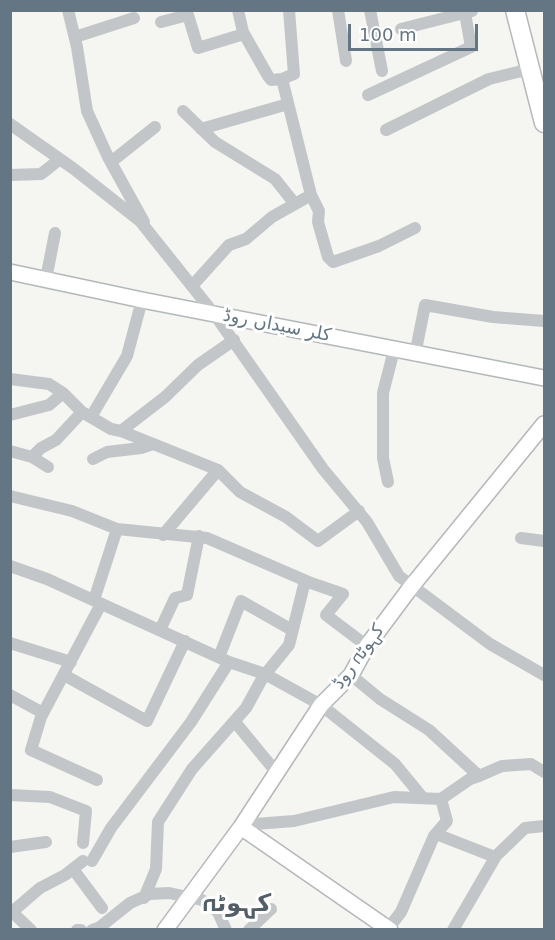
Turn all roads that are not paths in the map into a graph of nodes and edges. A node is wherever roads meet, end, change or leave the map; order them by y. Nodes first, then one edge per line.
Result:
1 (68, 10) edge
2 (238, 10) edge
3 (289, 10) edge
4 (338, 10) edge
5 (370, 10) edge
6 (515, 10) edge
7 (469, 12) edge
8 (134, 18) dead end
9 (161, 22) dead end
10 (401, 28) dead end
11 (244, 34) junction
12 (75, 36) junction
13 (346, 61) dead end
14 (530, 69) junction
15 (382, 71) dead end
16 (282, 79) junction
17 (368, 95) dead end
18 (288, 104) junction
19 (183, 111) dead end
20 (544, 123) edge
21 (10, 124) edge
22 (155, 127) dead end
23 (201, 129) junction
24 (386, 130) dead end
25 (60, 159) junction
26 (111, 162) junction
27 (10, 175) edge
28 (311, 195) junction
29 (295, 204) junction
30 (415, 228) dead end
31 (55, 232) dead end
32 (152, 237) junction
33 (10, 272) edge
34 (46, 279) junction
35 (192, 286) junction
36 (142, 300) junction
37 (215, 315) junction
38 (544, 321) edge
39 (234, 340) junction
40 (394, 350) junction
41 (415, 355) junction
42 (544, 378) edge
43 (10, 379) edge
44 (63, 393) junction
45 (10, 415) edge
46 (86, 415) junction
47 (544, 424) edge
48 (121, 431) junction
49 (153, 444) junction
50 (10, 451) edge
51 (32, 457) junction
52 (93, 459) dead end
53 (48, 467) dead end
54 (218, 470) junction
55 (388, 482) dead end
56 (10, 496) edge
57 (359, 511) junction
58 (117, 529) junction
59 (163, 535) junction
60 (199, 536) junction
61 (521, 538) dead end
62 (544, 541) edge
63 (12, 566) edge
64 (10, 580) edge
65 (305, 581) junction
66 (411, 587) junction
67 (98, 602) junction
68 (160, 630) junction
69 (292, 630) junction
70 (185, 641) junction
71 (10, 643) edge
72 (367, 646) junction
73 (224, 659) junction
74 (71, 662) junction
75 (64, 675) junction
76 (265, 675) junction
77 (351, 675) junction
78 (544, 675) edge
79 (10, 695) edge
80 (321, 705) junction
81 (43, 713) junction
82 (235, 723) junction
83 (544, 772) edge
84 (277, 773) junction
85 (479, 776) junction
86 (97, 780) dead end
87 (10, 795) edge
88 (423, 798) junction
89 (441, 799) junction
90 (241, 826) junction
91 (544, 826) edge
92 (436, 834) junction
93 (46, 842) dead end
94 (83, 843) dead end
95 (10, 847) edge
96 (495, 857) junction
97 (83, 864) junction
98 (191, 896) junction
99 (144, 898) junction
100 (102, 908) dead end
101 (271, 909) dead end
102 (11, 911) edge
103 (389, 929) edge
104 (31, 930) edge
105 (92, 930) edge
106 (165, 930) edge
107 (226, 930) edge
108 (249, 930) edge
109 (453, 930) edge

1 - 12 street
2 - 11 street
3 - 16 street
4 - 13 street
5 - 15 street
6 - 14 highway
7 - 10 street
7 - 17 street
8 - 12 street
9 - 11 street
11 - 16 street
12 - 26 street
14 - 20 highway
14 - 24 street
16 - 18 street
18 - 23 street
18 - 28 street
19 - 23 street
21 - 25 street
22 - 26 street
23 - 29 street
25 - 27 street
25 - 32 street
26 - 32 street
28 - 29 street
28 - 30 street
29 - 35 street
31 - 34 street
32 - 35 street
33 - 34 main road, کلر سیداں روڈ
34 - 36 main road, کلر سیداں روڈ
35 - 37 street
36 - 37 main road, کلر سیداں روڈ
36 - 46 street
37 - 39 street
37 - 40 main road, کلر سیداں روڈ
38 - 41 street
39 - 48 street
39 - 57 street
40 - 41 main road, کلر سیداں روڈ
40 - 55 street
41 - 42 main road, کلر سیداں روڈ
43 - 44 street
44 - 45 street
44 - 46 street
46 - 48 street
46 - 51 street
47 - 66 main road, کہوٹہ روڈ
48 - 49 street
49 - 52 street
49 - 54 street
50 - 51 street
51 - 53 street
54 - 57 street
54 - 59 street
56 - 58 street
57 - 66 street
58 - 59 street
58 - 67 street
59 - 60 street
60 - 65 street
60 - 68 street
61 - 62 street
63 - 64 street
63 - 67 street
65 - 69 street
65 - 72 street
66 - 72 main road, کہوٹہ روڈ
66 - 78 street
67 - 68 street
67 - 74 street
68 - 70 street
69 - 73 street
69 - 76 street
70 - 73 street
70 - 75 street
71 - 74 street
72 - 77 main road, کہوٹہ روڈ
73 - 76 street
73 - 97 street
74 - 75 street
75 - 81 street
76 - 80 street
76 - 82 street
77 - 80 main road, کہوٹہ روڈ
77 - 85 street
79 - 81 street
80 - 84 main road, کہوٹہ روڈ
80 - 88 street
81 - 86 street
82 - 84 street
82 - 99 street
83 - 85 street
84 - 90 main road, کہوٹہ روڈ
85 - 89 street
87 - 94 street
88 - 89 street
88 - 90 street
89 - 92 street
90 - 98 main road, کہوٹہ روڈ
90 - 103 main road
91 - 96 street
92 - 96 street
92 - 103 street
93 - 95 street
96 - 109 street
97 - 100 street
97 - 102 street
98 - 99 street
98 - 106 main road, کہوٹہ روڈ
98 - 107 street
99 - 105 street
101 - 108 street
102 - 104 street

